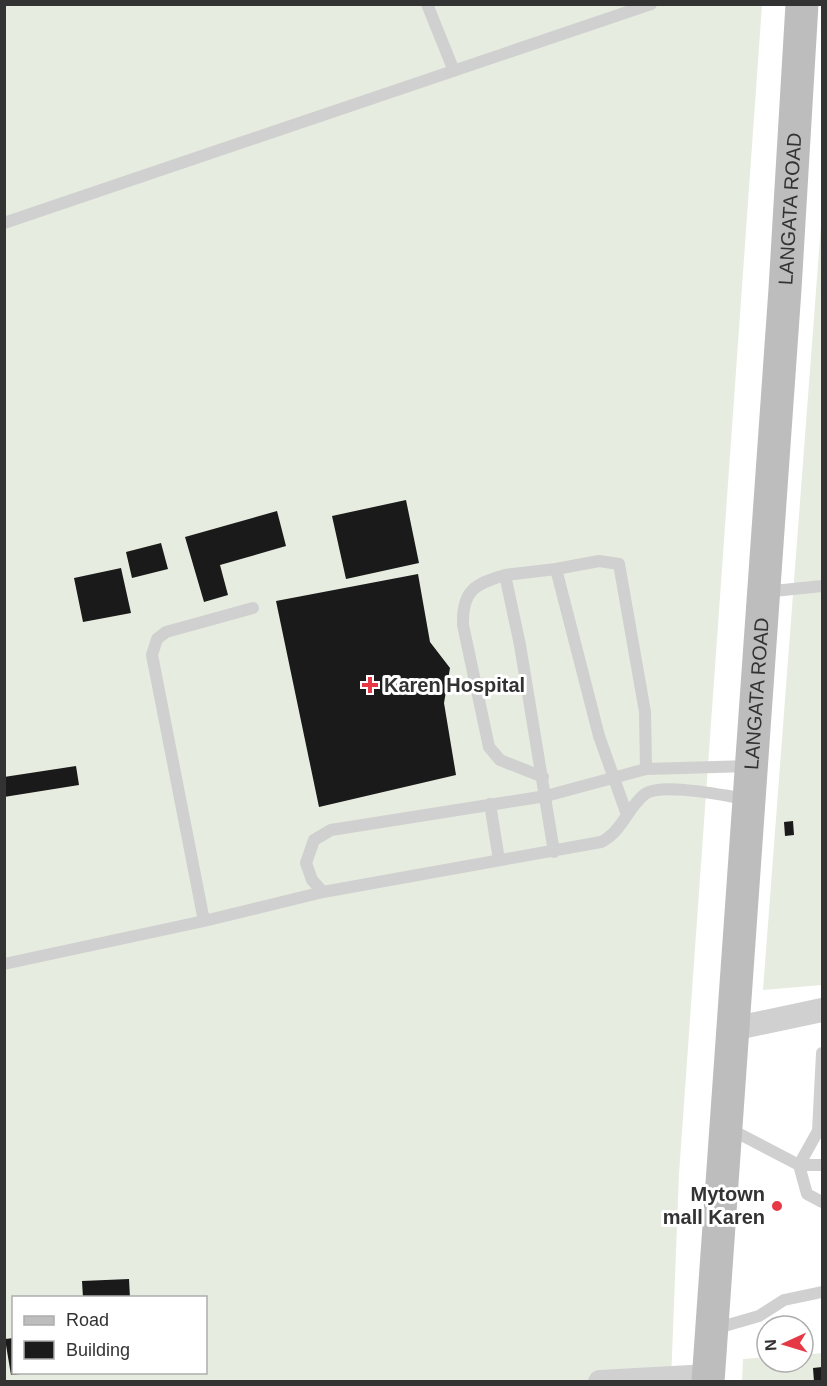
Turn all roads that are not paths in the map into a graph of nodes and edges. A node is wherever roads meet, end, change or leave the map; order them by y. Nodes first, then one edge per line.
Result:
1 (427, 4) edge
2 (651, 4) edge
3 (802, 4) edge
4 (454, 71) junction
5 (4, 223) edge
6 (556, 569) junction
7 (505, 575) junction
8 (822, 586) edge
9 (762, 593) junction
10 (253, 608) dead end
11 (752, 766) junction
12 (646, 769) junction
13 (614, 776) junction
14 (543, 777) junction
15 (546, 796) junction
16 (747, 799) junction
17 (490, 804) junction
18 (627, 815) junction
19 (554, 852) junction
20 (499, 860) junction
21 (323, 892) junction
22 (204, 921) junction
23 (4, 964) edge
24 (822, 1010) edge
25 (732, 1029) junction
26 (822, 1053) edge
27 (726, 1127) junction
28 (799, 1164) junction
29 (822, 1165) edge
30 (822, 1202) edge
31 (822, 1292) edge
32 (710, 1330) junction
33 (708, 1379) edge
34 (600, 1382) edge

1 - 4 lane
2 - 4 lane
3 - 9 main road, LANGATA ROAD
4 - 5 lane
6 - 7 lane
6 - 12 lane
6 - 13 lane
7 - 14 lane
7 - 14 lane
8 - 9 lane
9 - 11 main road, LANGATA ROAD
10 - 22 lane
11 - 12 lane
11 - 16 main road, LANGATA ROAD
12 - 13 lane
13 - 15 lane
13 - 18 lane
14 - 15 lane
15 - 17 lane
15 - 19 lane
16 - 18 lane
16 - 25 main road, LANGATA ROAD
17 - 20 lane
17 - 21 lane
18 - 19 lane
19 - 20 lane
20 - 21 lane
21 - 22 lane
22 - 23 lane
24 - 25 street
25 - 27 main road, LANGATA ROAD
26 - 28 lane
27 - 28 lane
27 - 32 main road, LANGATA ROAD
28 - 29 lane
28 - 30 lane
31 - 32 lane
32 - 33 main road, LANGATA ROAD
33 - 34 street

